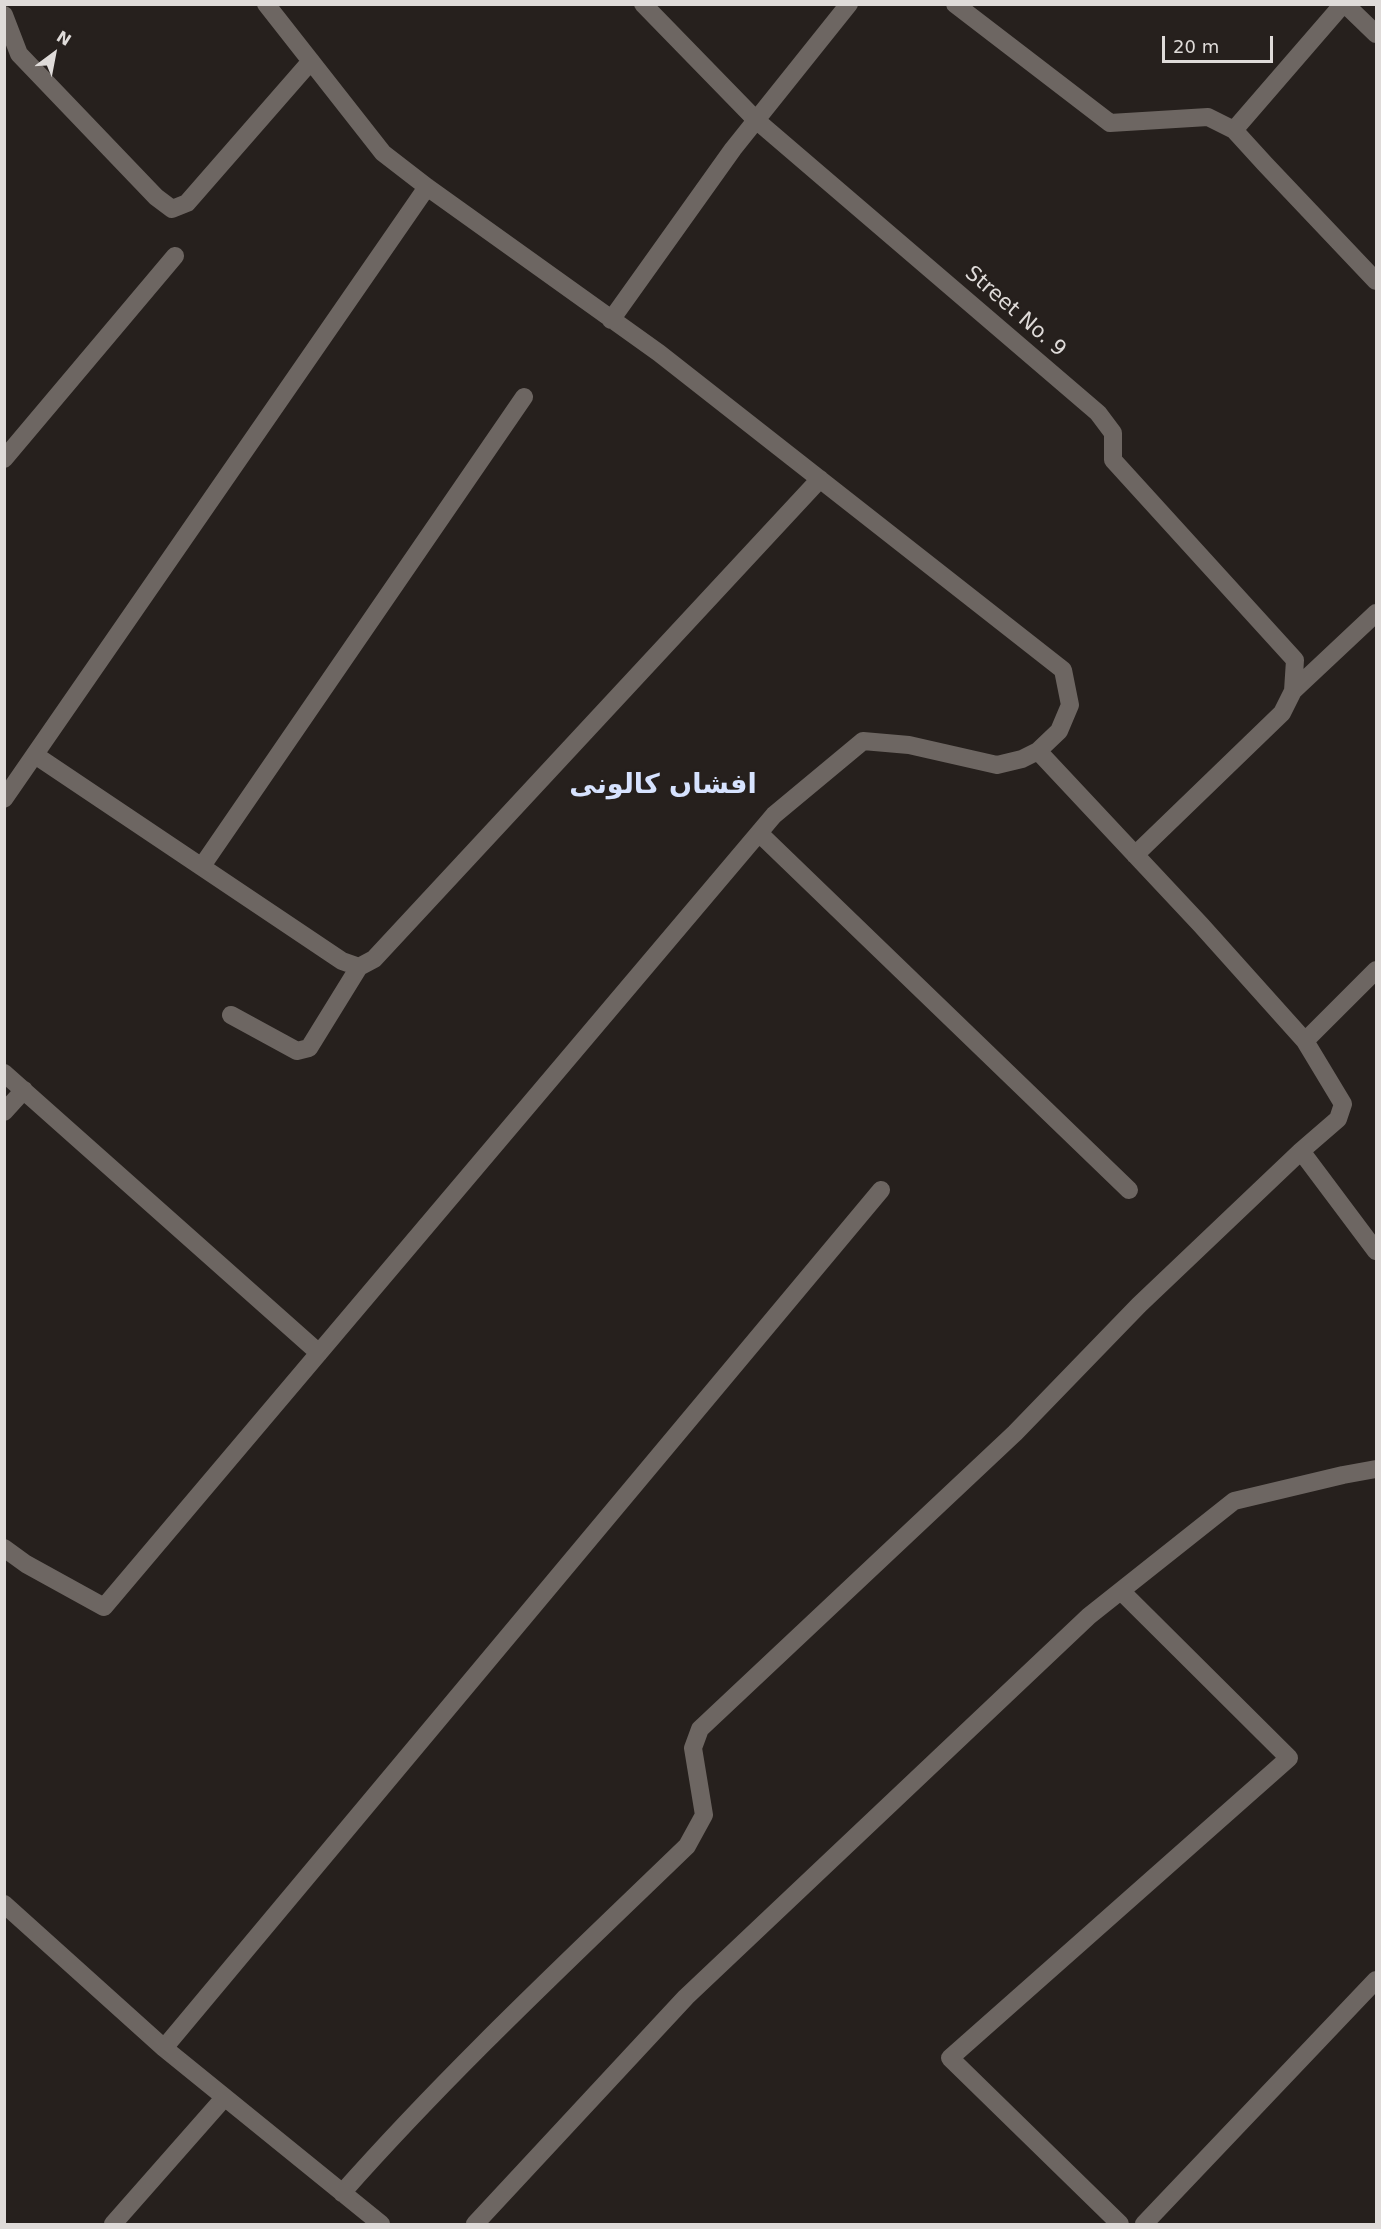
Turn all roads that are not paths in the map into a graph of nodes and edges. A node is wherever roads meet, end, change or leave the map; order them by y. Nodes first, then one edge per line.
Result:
1 (266, 4) edge
2 (643, 4) edge
3 (849, 4) edge
4 (955, 4) edge
5 (1344, 4) edge
6 (4, 15) edge
7 (1377, 34) edge
8 (311, 61) junction
9 (756, 120) junction
10 (1234, 129) junction
11 (427, 188) junction
12 (175, 256) dead end
13 (1377, 281) edge
14 (611, 320) junction
15 (524, 397) dead end
16 (4, 459) edge
17 (820, 479) junction
18 (1377, 613) edge
19 (1293, 691) junction
20 (1038, 751) junction
21 (35, 755) junction
22 (4, 799) edge
23 (759, 833) junction
24 (1136, 855) junction
25 (202, 866) junction
26 (360, 967) junction
27 (1377, 970) edge
28 (231, 1015) dead end
29 (1305, 1041) junction
30 (4, 1073) edge
31 (24, 1090) junction
32 (4, 1112) edge
33 (1301, 1150) junction
34 (881, 1190) dead end
35 (1129, 1190) dead end
36 (1377, 1251) edge
37 (319, 1353) junction
38 (1377, 1470) edge
39 (4, 1548) edge
40 (1121, 1591) junction
41 (4, 1905) edge
42 (1377, 1980) edge
43 (164, 2048) junction
44 (224, 2098) junction
45 (342, 2193) junction
46 (113, 2224) edge
47 (381, 2224) edge
48 (475, 2224) edge
49 (1120, 2224) edge
50 (1144, 2224) edge

1 - 8 street
2 - 9 street, Street No. 9
3 - 9 street
4 - 10 street
5 - 7 street
5 - 10 street
6 - 8 street
8 - 11 street
9 - 14 street
9 - 19 street, Street No. 9
10 - 13 street
11 - 14 street
11 - 21 street
12 - 16 street
14 - 17 street
15 - 25 street
17 - 20 street
17 - 26 street
18 - 19 street
19 - 24 street
20 - 23 street
20 - 24 street
21 - 22 street
21 - 25 street
23 - 35 street
23 - 37 street
24 - 29 street
25 - 26 street
26 - 28 street
27 - 29 street
29 - 33 street
30 - 31 street
31 - 32 street
31 - 37 street
33 - 36 street
33 - 45 street
34 - 43 street
37 - 39 street
38 - 40 street
40 - 48 street
40 - 49 street
41 - 43 street
42 - 50 street
43 - 44 street
44 - 45 street
44 - 46 street
45 - 47 street

